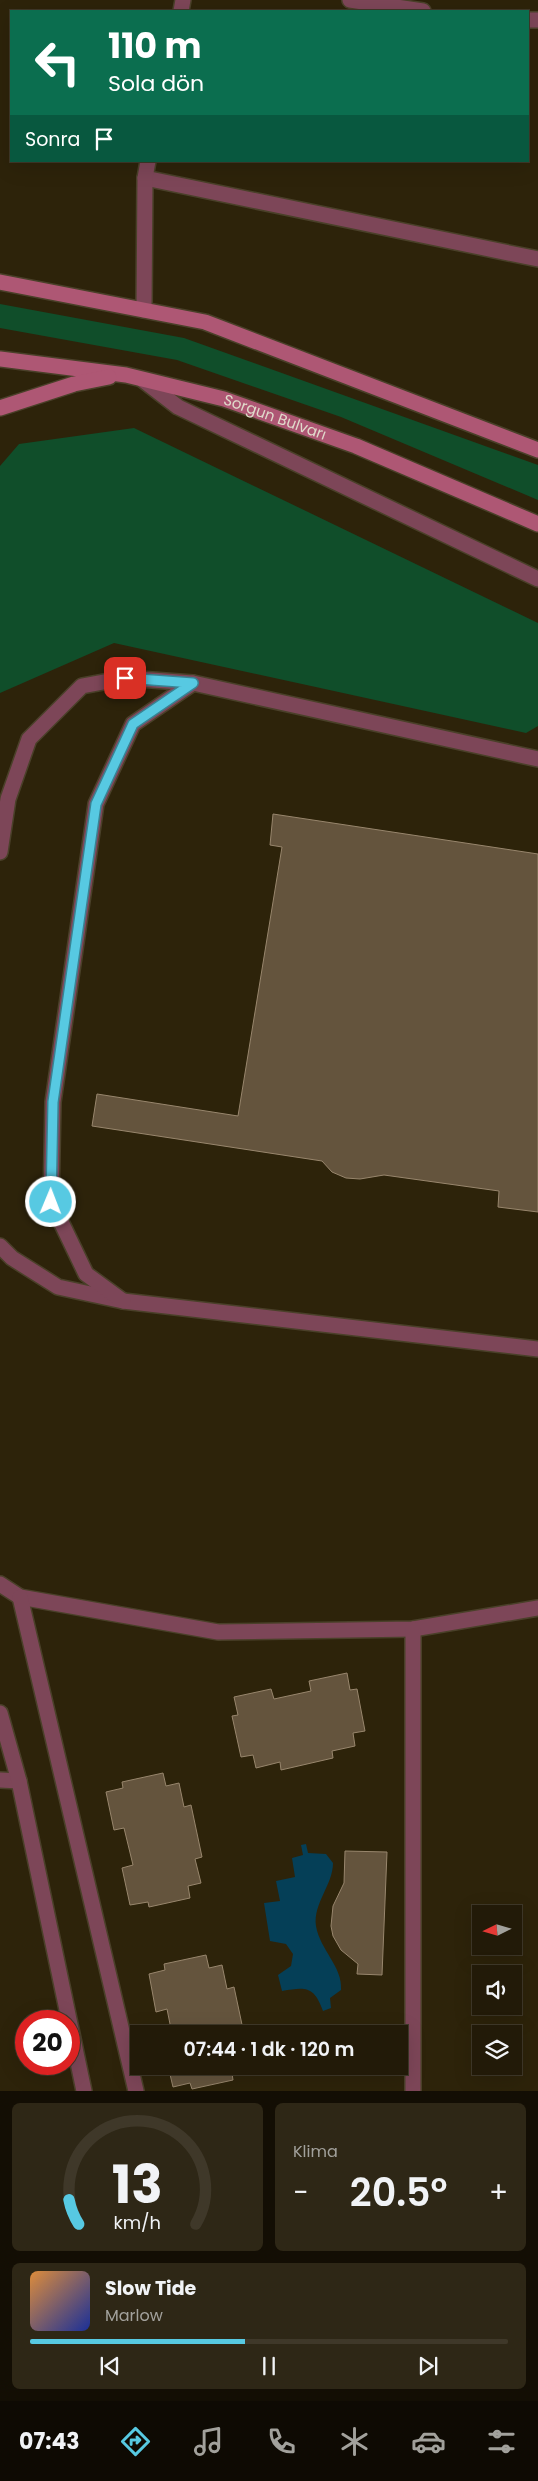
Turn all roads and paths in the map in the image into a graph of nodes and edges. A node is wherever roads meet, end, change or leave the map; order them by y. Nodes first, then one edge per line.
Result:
1 (350, 0) edge
2 (416, 10) edge
3 (148, 162) edge
4 (145, 178) junction
5 (538, 258) edge
6 (0, 282) edge
7 (144, 310) junction
8 (0, 359) edge
9 (126, 374) junction
10 (143, 380) junction
11 (0, 408) edge
12 (538, 450) edge
13 (538, 524) edge
14 (538, 579) edge
15 (193, 683) junction
16 (538, 759) edge
17 (0, 852) edge
18 (0, 1246) edge
19 (123, 1301) junction
20 (538, 1349) edge
21 (0, 1584) edge
22 (20, 1597) junction
23 (538, 1608) edge
24 (413, 1629) junction
25 (0, 1713) edge
26 (0, 1780) edge
27 (19, 1781) junction
28 (84, 2091) edge
29 (136, 2091) edge
30 (413, 2091) edge

1 - 2 street
3 - 4 street
4 - 5 street
4 - 7 street
6 - 7 main road
7 - 12 main road
8 - 9 main road, Sorgun Bulvarı
9 - 10 main road, Sorgun Bulvarı
9 - 11 main road
10 - 13 main road, Sorgun Bulvarı
10 - 14 street
15 - 16 street
15 - 17 street
15 - 19 street
18 - 19 street
19 - 20 street
21 - 22 street
22 - 24 street
22 - 29 street
23 - 24 street
24 - 30 street
25 - 27 street
26 - 27 street
27 - 28 street

